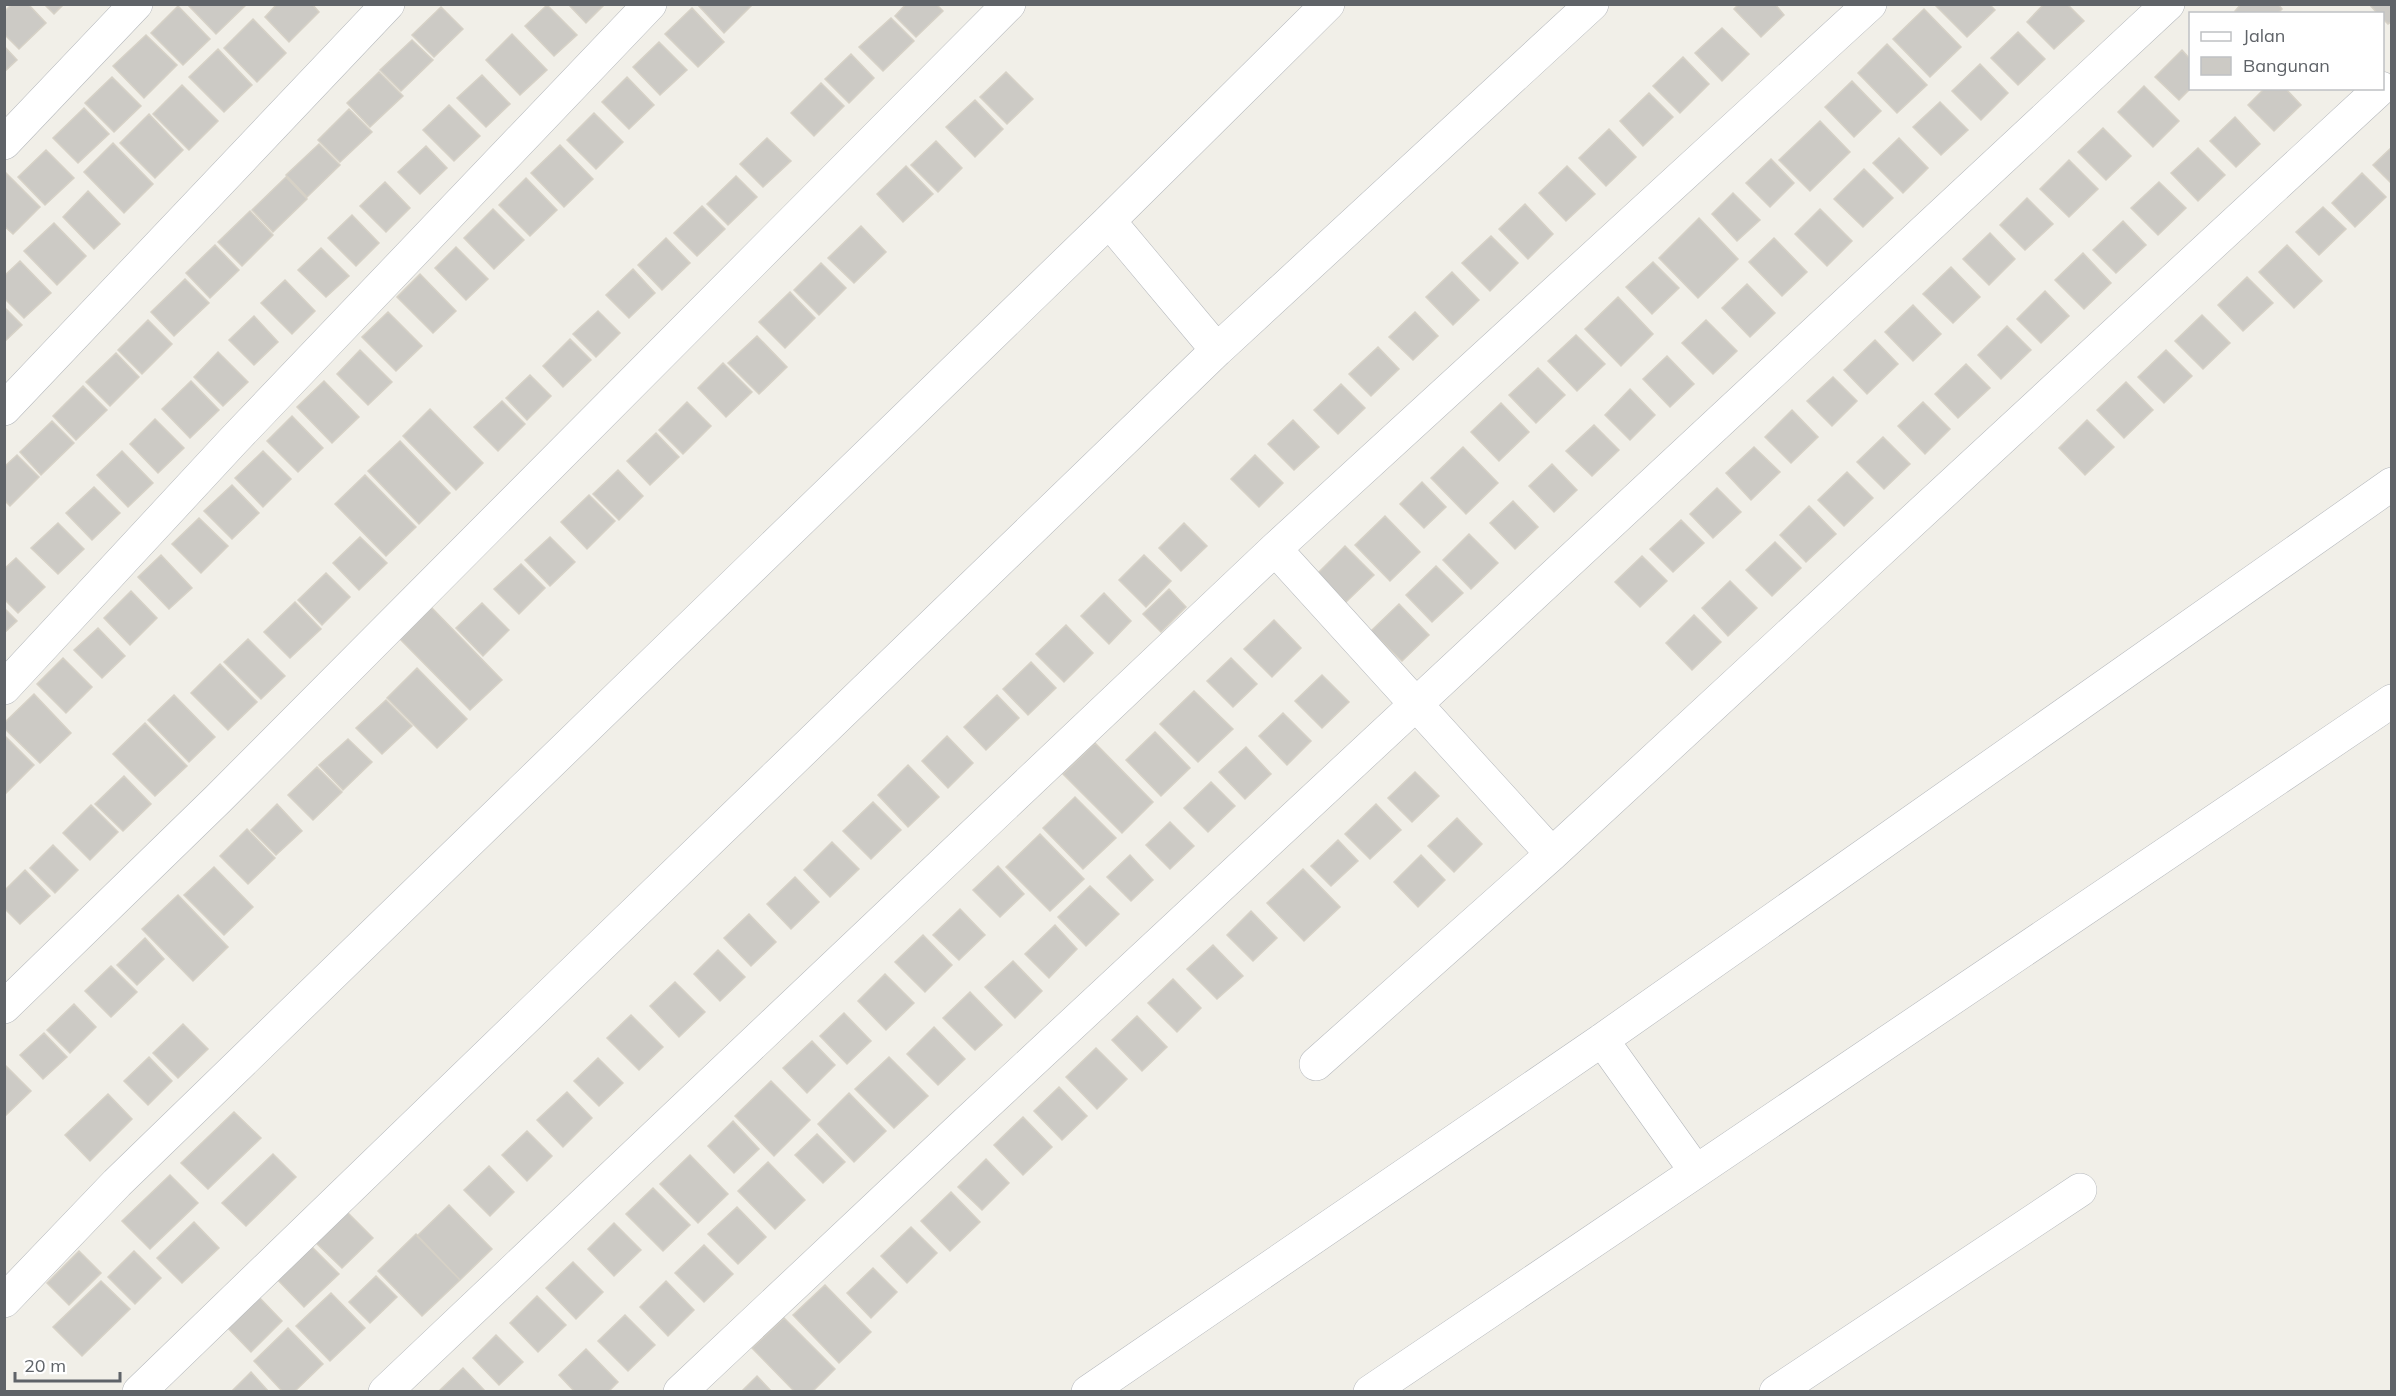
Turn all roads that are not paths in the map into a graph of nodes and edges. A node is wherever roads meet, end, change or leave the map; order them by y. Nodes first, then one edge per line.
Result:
1 (136, 4) edge
2 (388, 4) edge
3 (650, 4) edge
4 (1009, 4) edge
5 (1328, 4) edge
6 (1592, 4) edge
7 (1870, 4) edge
8 (2168, 4) edge
9 (2380, 90) edge
10 (4, 143) edge
11 (1109, 221) junction
12 (1217, 350) junction
13 (4, 409) edge
14 (2391, 484) edge
15 (1275, 549) junction
16 (4, 688) edge
17 (2391, 701) edge
18 (1418, 705) junction
19 (1552, 854) junction
20 (4, 1007) edge
21 (1602, 1040) junction
22 (1316, 1064) dead end
23 (1695, 1170) junction
24 (2080, 1190) dead end
25 (4, 1301) edge
26 (139, 1392) edge
27 (385, 1392) edge
28 (680, 1392) edge
29 (1088, 1392) edge
30 (1370, 1392) edge
31 (1776, 1392) edge

1 - 10 street
2 - 13 street
3 - 16 street
4 - 20 street
5 - 11 street
6 - 12 street
7 - 15 street
8 - 18 street
9 - 19 street
11 - 12 street
11 - 25 street
12 - 26 street
14 - 21 street
15 - 18 street
15 - 27 street
17 - 23 street
18 - 19 street
18 - 28 street
19 - 22 street
21 - 23 street
21 - 29 street
23 - 30 street
24 - 31 street

